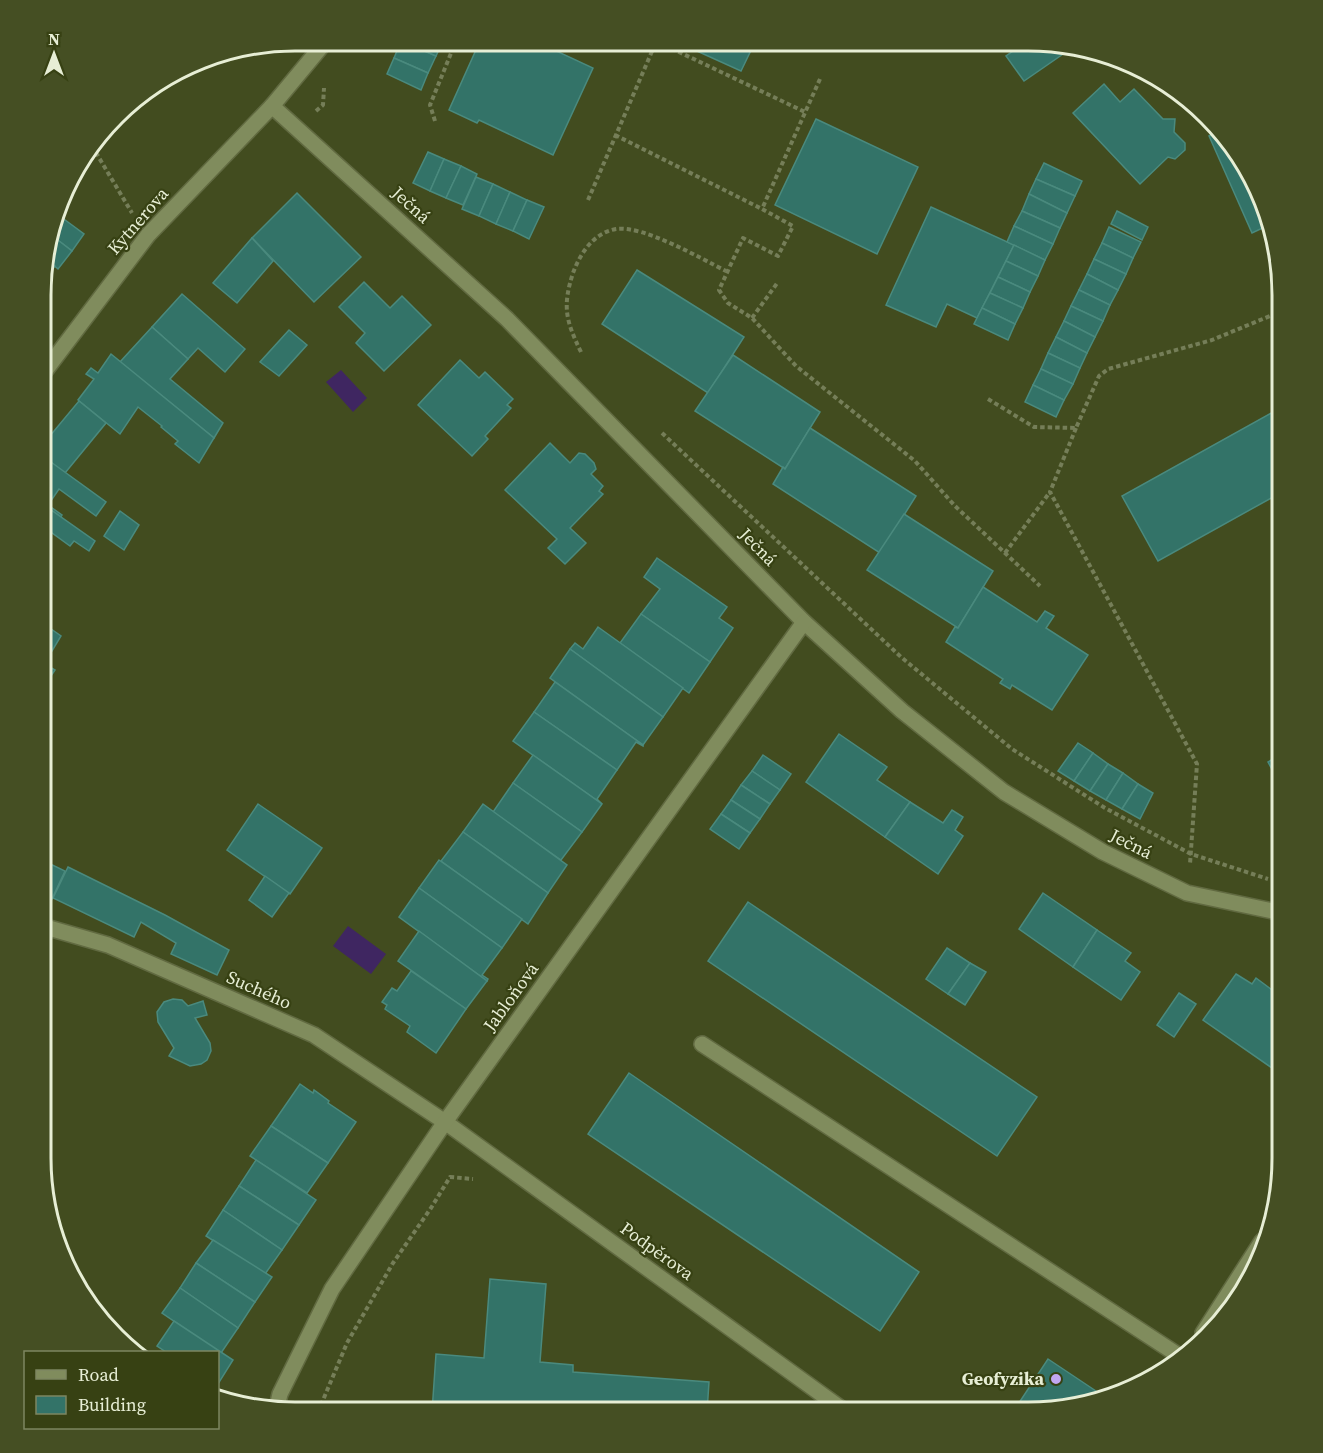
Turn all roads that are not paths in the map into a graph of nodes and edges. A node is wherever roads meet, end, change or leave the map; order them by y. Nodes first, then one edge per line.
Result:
1 (318, 51) edge
2 (272, 106) junction
3 (51, 363) edge
4 (804, 622) junction
5 (1272, 911) edge
6 (51, 929) edge
7 (702, 1044) dead end
8 (445, 1122) junction
9 (1248, 1262) edge
10 (1217, 1312) edge
11 (1175, 1353) edge
12 (278, 1401) edge
13 (832, 1402) edge

1 - 2 street, Kytnerova
2 - 3 street, Kytnerova
2 - 4 street, Ječná
4 - 5 street, Ječná
4 - 8 street, Jabloňová
6 - 8 street, Suchého
7 - 11 street
8 - 12 street, Jabloňová
8 - 13 street, Podpěrova
9 - 10 street

